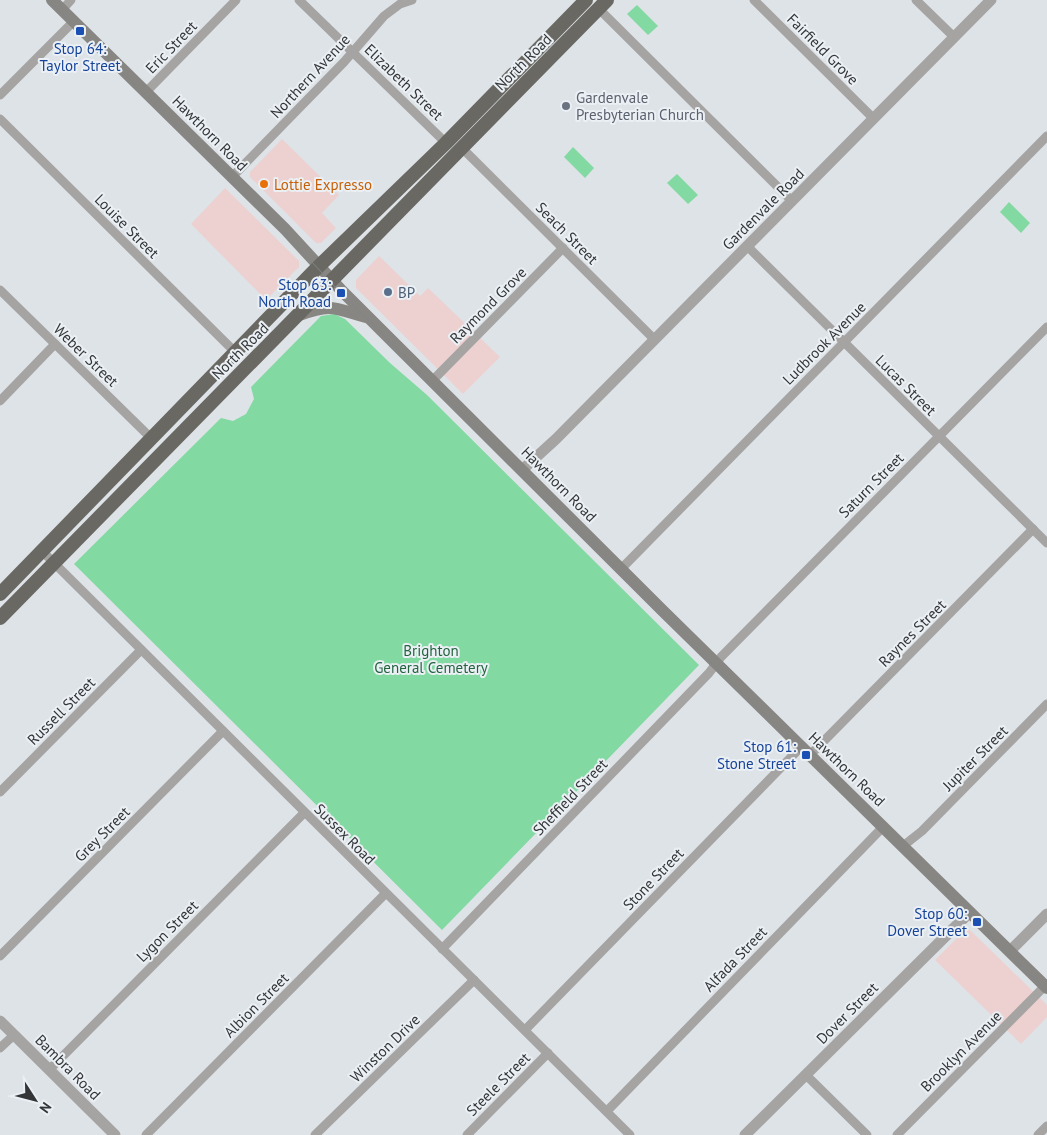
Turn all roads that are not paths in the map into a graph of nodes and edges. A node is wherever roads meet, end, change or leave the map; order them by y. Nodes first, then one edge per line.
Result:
1 (52, 0) edge
2 (71, 0) edge
3 (236, 0) edge
4 (299, 0) edge
5 (412, 0) edge
6 (586, 0) edge
7 (754, 0) edge
8 (916, 0) edge
9 (991, 0) edge
10 (603, 4) edge
11 (62, 10) junction
12 (74, 21) junction
13 (954, 38) junction
14 (352, 52) junction
15 (146, 92) junction
16 (0, 95) edge
17 (873, 118) junction
18 (0, 119) edge
19 (1047, 136) edge
20 (446, 143) junction
21 (462, 146) junction
22 (232, 177) junction
23 (792, 201) junction
24 (358, 228) junction
25 (372, 241) junction
26 (747, 246) junction
27 (563, 248) junction
28 (320, 266) junction
29 (333, 281) junction
30 (0, 290) edge
31 (299, 315) junction
32 (369, 317) junction
33 (1047, 327) edge
34 (654, 339) junction
35 (844, 343) junction
36 (55, 344) junction
37 (235, 352) junction
38 (432, 381) junction
39 (0, 401) edge
40 (938, 436) junction
41 (152, 439) junction
42 (525, 473) junction
43 (1033, 529) junction
44 (1047, 543) edge
45 (42, 551) junction
46 (54, 563) junction
47 (621, 569) junction
48 (0, 594) edge
49 (0, 618) edge
50 (141, 650) junction
51 (716, 664) junction
52 (1047, 704) edge
53 (223, 731) junction
54 (806, 751) junction
55 (0, 792) edge
56 (304, 812) junction
57 (883, 827) junction
58 (905, 849) junction
59 (386, 894) junction
60 (970, 912) junction
61 (1047, 914) edge
62 (442, 949) junction
63 (1010, 951) junction
64 (0, 956) edge
65 (474, 980) junction
66 (1046, 987) edge
67 (0, 1021) edge
68 (526, 1030) junction
69 (14, 1035) junction
70 (0, 1048) edge
71 (548, 1053) junction
72 (49, 1070) junction
73 (806, 1075) junction
74 (607, 1111) junction
75 (1047, 1126) edge
76 (114, 1135) edge
77 (146, 1135) edge
78 (315, 1135) edge
79 (467, 1135) edge
80 (630, 1135) edge
81 (744, 1135) edge
82 (867, 1135) edge
83 (897, 1135) edge
84 (1038, 1135) edge

1 - 11 main road, Hawthorn Road
2 - 11 street
3 - 15 street, Eric Street
4 - 14 street, Elizabeth Street
5 - 14 street, Northern Avenue
6 - 20 highway, North Road
7 - 17 street, Fairfield Grove
8 - 13 street
9 - 13 street, Gardenvale Road
10 - 21 highway, North Road
10 - 23 street
11 - 12 main road, Hawthorn Road
12 - 15 main road, Hawthorn Road
12 - 16 street
13 - 17 street, Gardenvale Road
14 - 20 street, Elizabeth Street
14 - 22 street, Northern Avenue
15 - 22 main road, Hawthorn Road
17 - 23 street, Gardenvale Road
18 - 37 street, Louise Street
19 - 35 street, Ludbrook Avenue
20 - 24 highway, North Road
21 - 25 highway, North Road
21 - 27 street, Seach Street
22 - 28 main road, Hawthorn Road
23 - 26 street, Gardenvale Road
24 - 25 highway
24 - 28 highway, North Road
25 - 29 highway, North Road
26 - 34 street, Gardenvale Road
26 - 35 street, Lucas Street
27 - 34 street, Seach Street
27 - 38 street, Raymond Grove
28 - 29 main road, Hawthorn Road
28 - 37 highway, North Road
29 - 31 highway, North Road
29 - 32 main road, Hawthorn Road
30 - 36 street, Weber Street
31 - 32 main road
31 - 46 highway, North Road
32 - 38 main road, Hawthorn Road
33 - 40 street, Saturn Street
34 - 42 street, Gardenvale Road
35 - 40 street, Lucas Street
35 - 47 street, Ludbrook Avenue
36 - 39 street
36 - 41 street, Weber Street
37 - 41 highway, North Road
38 - 42 main road, Hawthorn Road
40 - 43 street, Lucas Street
40 - 51 street, Saturn Street
41 - 45 highway, North Road
42 - 47 main road, Hawthorn Road
43 - 44 street, Lucas Street
43 - 54 street, Raynes Street
45 - 46 street, Sussex Road
45 - 48 highway, North Road
46 - 49 highway, North Road
46 - 50 street, Sussex Road
47 - 51 main road, Hawthorn Road
50 - 53 street, Sussex Road
50 - 55 street, Russell Street
51 - 54 main road, Hawthorn Road
51 - 62 street, Sheffield Street
52 - 58 street, Jupiter Street
53 - 56 street, Sussex Road
53 - 64 street, Grey Street
54 - 57 main road, Hawthorn Road
54 - 68 street, Stone Street
56 - 59 street, Sussex Road
56 - 72 street, Lygon Street
57 - 58 main road, Hawthorn Road
57 - 74 street, Alfada Street
58 - 60 main road, Hawthorn Road
59 - 62 street, Sussex Road
59 - 77 street, Albion Street
60 - 63 main road, Hawthorn Road
60 - 73 street, Dover Street
61 - 63 street
62 - 65 street, Sussex Road
63 - 66 main road, Hawthorn Road
65 - 68 street, Sussex Road
65 - 78 street, Winston Drive
66 - 83 street, Brooklyn Avenue
67 - 69 street, Bambra Road
68 - 71 street, Sussex Road
69 - 70 street
69 - 72 street, Bambra Road
71 - 74 street, Sussex Road
71 - 79 street, Steele Street
72 - 76 street, Bambra Road
73 - 81 street, Dover Street
73 - 82 street
74 - 80 street, Sussex Road
75 - 84 street

